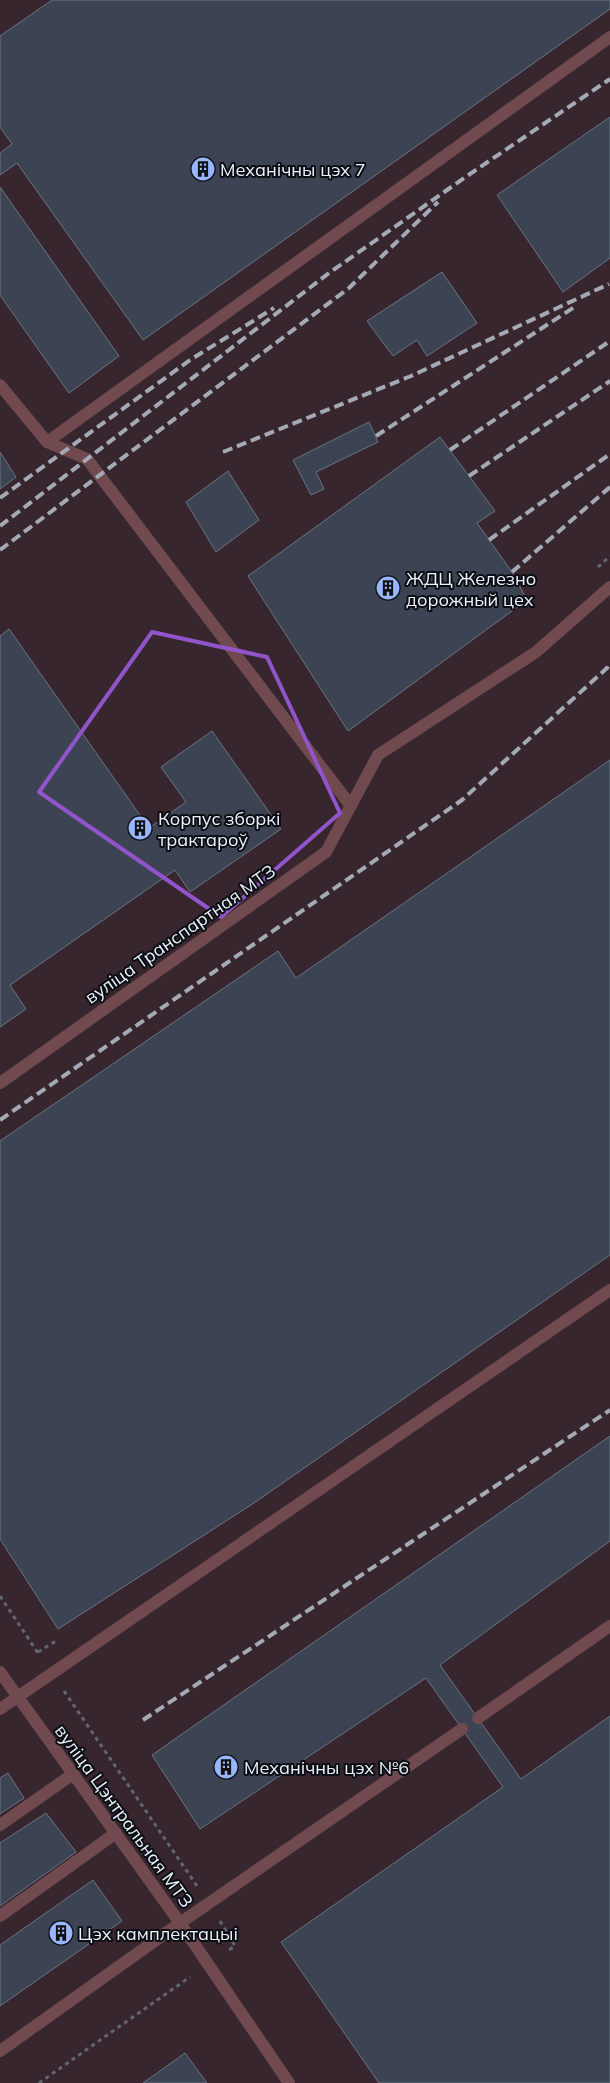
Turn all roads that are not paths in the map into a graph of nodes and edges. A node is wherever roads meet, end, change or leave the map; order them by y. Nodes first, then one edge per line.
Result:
1 (610, 37) edge
2 (0, 385) edge
3 (46, 442) junction
4 (610, 586) edge
5 (351, 806) junction
6 (0, 1083) edge
7 (610, 1290) edge
8 (610, 1626) edge
9 (0, 1672) edge
10 (17, 1697) junction
11 (0, 1709) edge
12 (478, 1718) dead end
13 (462, 1729) dead end
14 (73, 1774) junction
15 (0, 1825) edge
16 (116, 1833) junction
17 (0, 1916) edge
18 (180, 1923) junction
19 (0, 2051) edge
20 (289, 2083) edge

1 - 3 lane
2 - 3 lane
3 - 5 lane
4 - 5 lane, вуліца Транспартная МТЗ
5 - 6 lane, вуліца Транспартная МТЗ
7 - 10 lane
8 - 12 lane
9 - 10 lane, вуліца Цэнтральная МТЗ
10 - 11 lane
10 - 14 lane, вуліца Цэнтральная МТЗ
13 - 18 lane
14 - 15 lane
14 - 16 lane, вуліца Цэнтральная МТЗ
16 - 17 lane
16 - 18 lane, вуліца Цэнтральная МТЗ
18 - 19 lane, вуліца Цэнтральная МТЗ
18 - 20 lane

